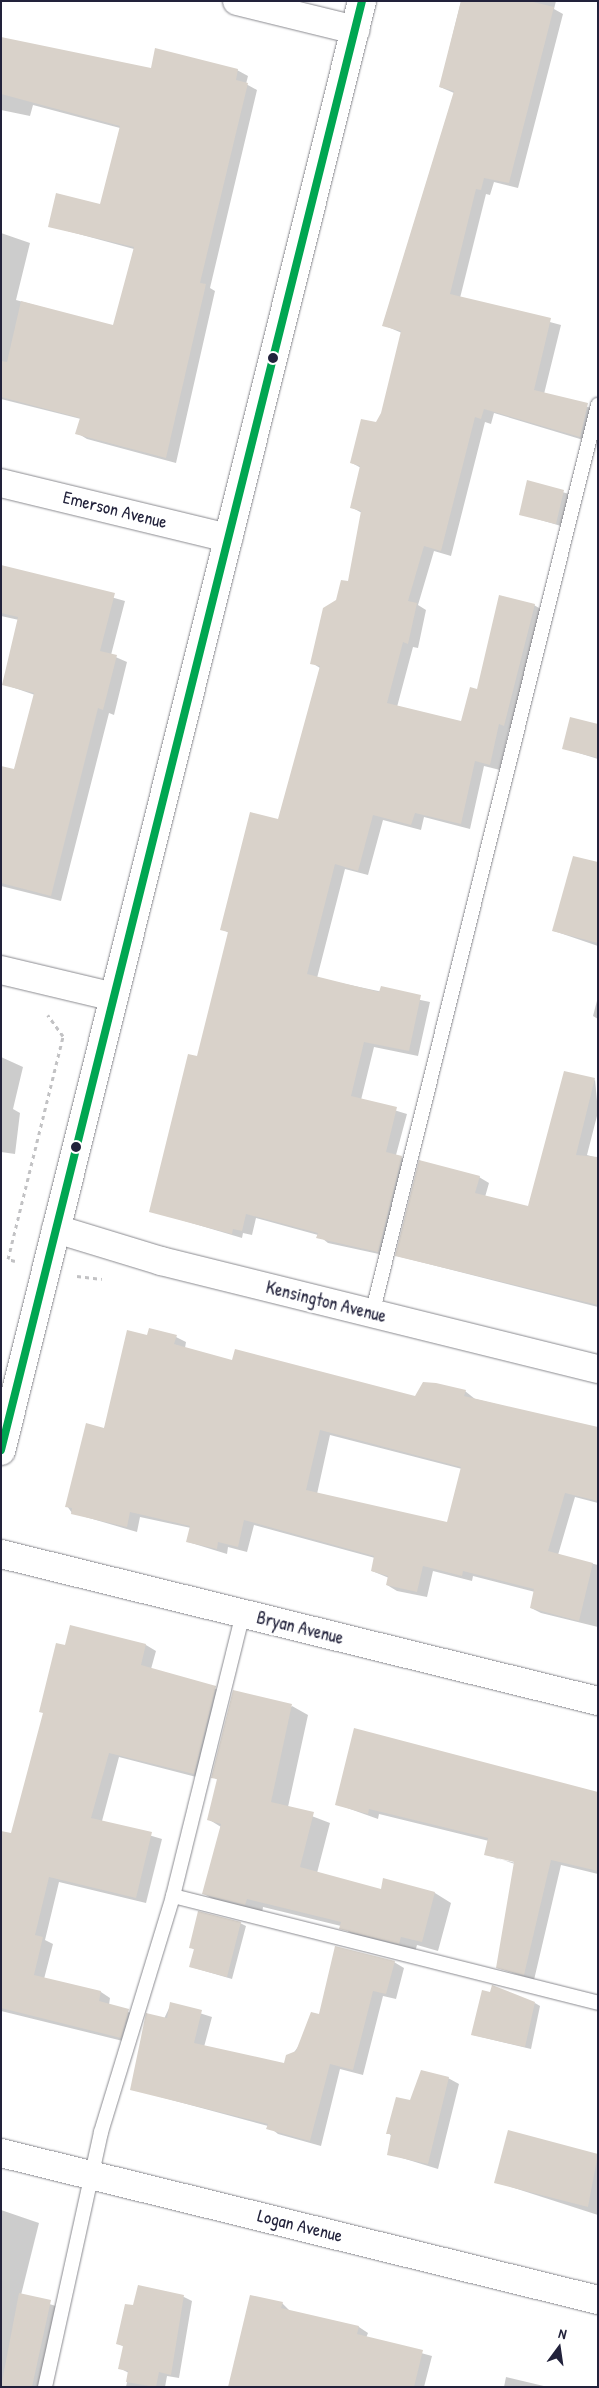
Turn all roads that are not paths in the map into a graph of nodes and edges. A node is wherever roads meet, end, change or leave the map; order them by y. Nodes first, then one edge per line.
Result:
1 (237, 1) edge
2 (362, 1) edge
3 (355, 30) junction
4 (598, 405) edge
5 (1, 482) edge
6 (228, 538) junction
7 (1, 970) edge
8 (114, 997) junction
9 (56, 1230) junction
10 (372, 1314) junction
11 (598, 1370) edge
12 (1, 1451) edge
13 (1, 1554) edge
14 (243, 1614) junction
15 (598, 1702) edge
16 (173, 1896) junction
17 (598, 2003) edge
18 (1, 2153) edge
19 (90, 2175) junction
20 (598, 2300) edge
21 (45, 2387) edge

1 - 3 street
2 - 3 street
3 - 6 street
4 - 10 lane
5 - 6 street, Emerson Avenue
6 - 8 street
7 - 8 street
8 - 9 street
9 - 10 street, Kensington Avenue
9 - 12 street
10 - 11 street, Kensington Avenue
13 - 14 street, Bryan Avenue
14 - 15 street, Bryan Avenue
14 - 16 lane
16 - 17 lane
16 - 19 lane
18 - 19 street, Logan Avenue
19 - 20 street, Logan Avenue
19 - 21 lane

